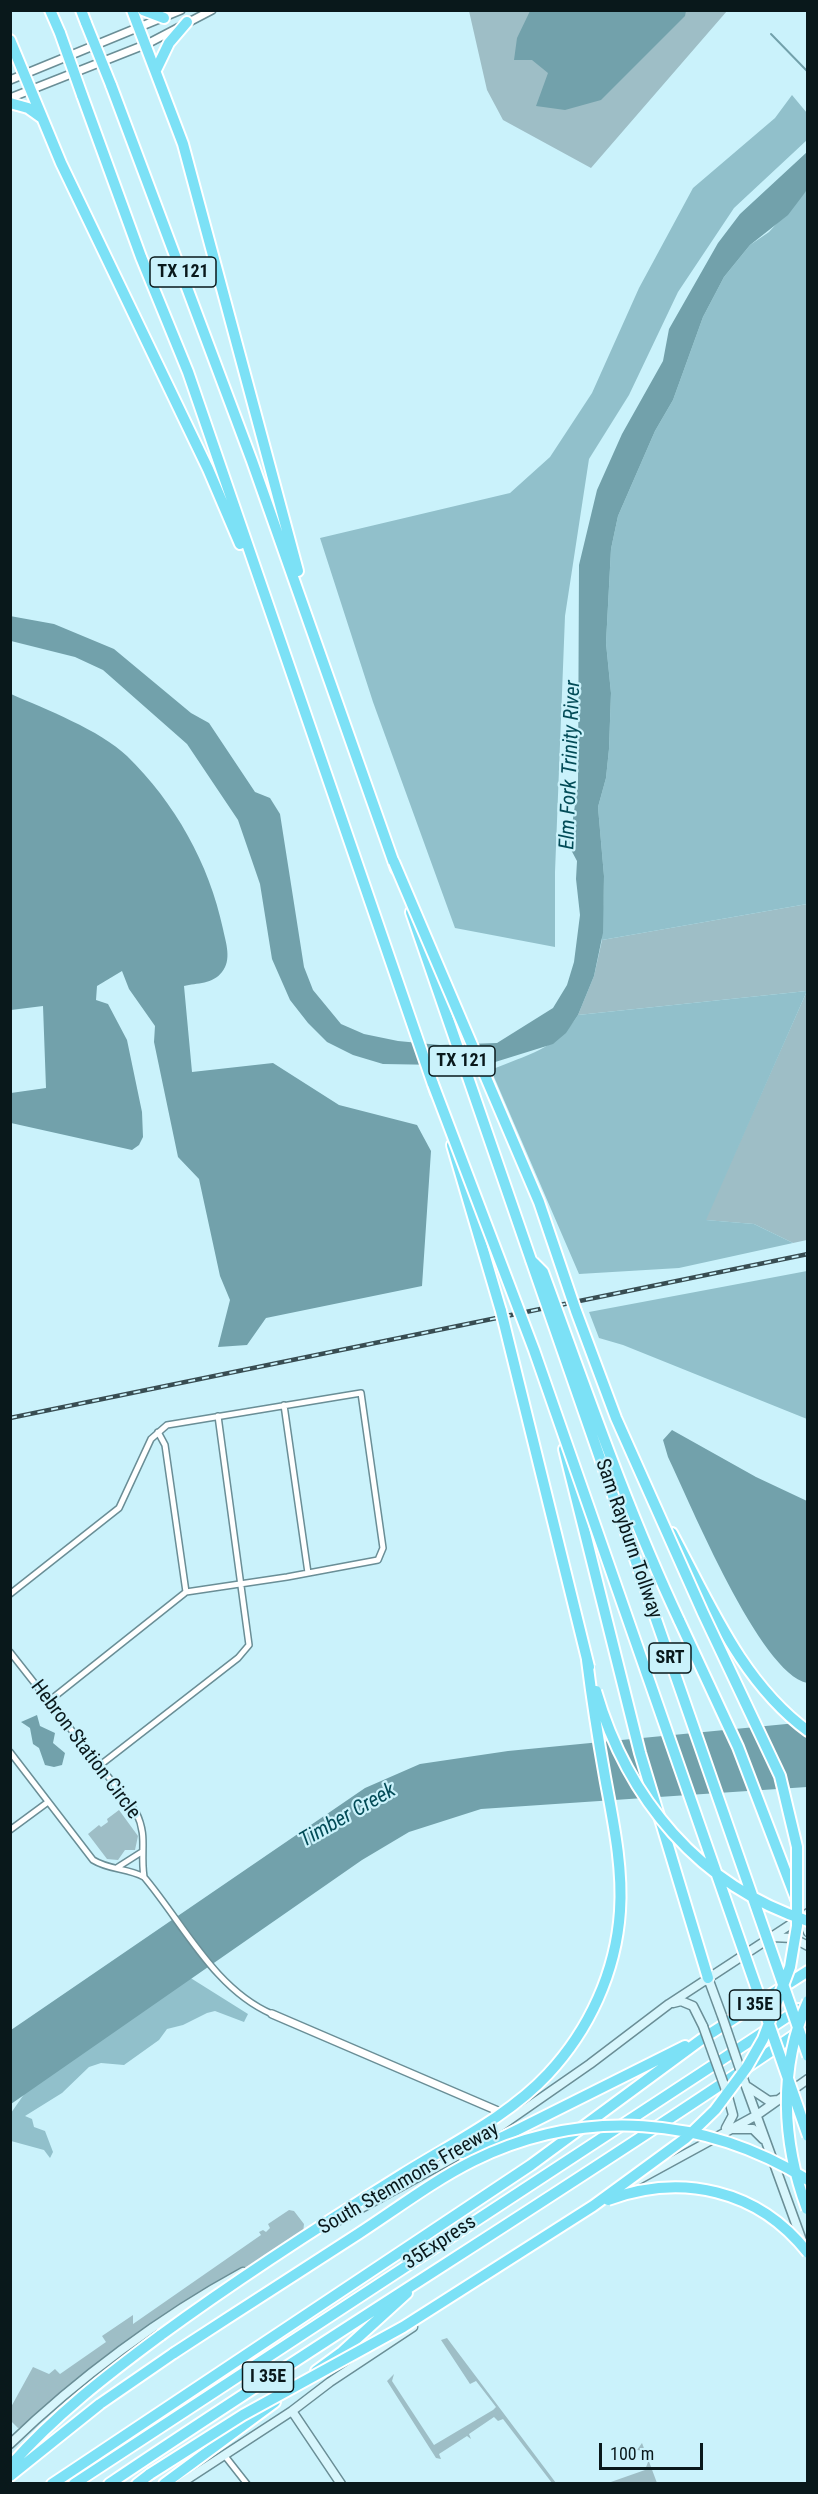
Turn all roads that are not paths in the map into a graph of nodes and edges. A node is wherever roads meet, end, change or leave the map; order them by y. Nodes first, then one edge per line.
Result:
1 (50, 10) edge
2 (81, 10) edge
3 (132, 10) edge
4 (142, 10) edge
5 (181, 10) edge
6 (212, 10) edge
7 (164, 18) junction
8 (187, 22) junction
9 (140, 28) junction
10 (11, 42) edge
11 (147, 44) junction
12 (10, 56) edge
13 (156, 70) junction
14 (25, 74) junction
15 (10, 80) edge
16 (32, 90) junction
17 (10, 98) edge
18 (10, 103) edge
19 (43, 119) junction
20 (266, 604) junction
21 (315, 639) junction
22 (393, 862) junction
23 (433, 1084) junction
24 (531, 1260) junction
25 (550, 1396) junction
26 (284, 1405) junction
27 (218, 1416) junction
28 (158, 1432) junction
29 (655, 1500) junction
30 (308, 1574) junction
31 (241, 1583) junction
32 (186, 1592) junction
33 (10, 1594) edge
34 (10, 1652) edge
35 (587, 1660) junction
36 (49, 1701) junction
37 (807, 1731) edge
38 (10, 1752) edge
39 (99, 1766) junction
40 (48, 1802) junction
41 (10, 1830) edge
42 (140, 1853) junction
43 (117, 1868) junction
44 (144, 1877) junction
45 (806, 1917) edge
46 (807, 1932) edge
47 (771, 1936) junction
48 (807, 1946) edge
49 (807, 1971) edge
50 (708, 1978) junction
51 (807, 2002) edge
52 (669, 2004) junction
53 (272, 2014) joint
54 (807, 2026) edge
55 (702, 2039) junction
56 (807, 2056) edge
57 (807, 2079) edge
58 (745, 2082) junction
59 (779, 2100) junction
60 (757, 2115) junction
61 (512, 2118) junction
62 (724, 2131) junction
63 (807, 2136) edge
64 (767, 2145) junction
65 (462, 2153) junction
66 (807, 2180) edge
67 (593, 2206) junction
68 (807, 2210) edge
69 (807, 2253) edge
70 (807, 2258) edge
71 (429, 2273) junction
72 (292, 2411) junction
73 (10, 2444) edge
74 (225, 2456) junction
75 (10, 2466) edge
76 (10, 2476) edge
77 (52, 2484) edge
78 (74, 2484) edge
79 (109, 2484) edge
80 (137, 2484) edge
81 (164, 2484) edge
82 (180, 2484) edge
83 (247, 2484) edge
84 (341, 2484) edge

1 - 20 highway, TX 121, bridge
2 - 21 highway, TX 121, bridge
3 - 9 highway
4 - 7 highway
5 - 7 street
6 - 8 street
7 - 9 street
8 - 11 street
8 - 13 highway
9 - 11 highway
9 - 14 street
10 - 12 highway
10 - 14 highway
11 - 13 highway
11 - 16 street
13 - 21 highway
14 - 15 street
14 - 16 highway
16 - 17 street
16 - 19 highway
18 - 19 highway
19 - 20 highway
20 - 23 highway, TX 121
21 - 22 highway, TX 121
22 - 24 highway, TX 121, bridge
22 - 29 highway, bridge
23 - 25 highway, TX 121, bridge
23 - 35 highway, bridge
24 - 45 highway, bridge
24 - 56 highway, Sam Rayburn Tollway / SRT, bridge
25 - 50 highway, bridge
25 - 63 highway, Sam Rayburn Tollway / SRT, bridge
26 - 27 street
26 - 30 street
26 - 30 street
27 - 28 street
27 - 31 street
28 - 32 street
28 - 33 street
29 - 37 highway, bridge
29 - 67 highway, bridge
30 - 31 street
31 - 32 street
31 - 39 street
32 - 36 street
34 - 36 street, Hebron Station Circle
35 - 45 highway, bridge
35 - 75 highway, bridge
36 - 39 street, Hebron Station Circle
38 - 40 street
39 - 42 street, Hebron Station Circle
40 - 41 street
40 - 43 street
42 - 43 street
42 - 44 street, Hebron Station Circle
43 - 44 street
44 - 53 street
45 - 46 main road
45 - 47 main road, South Stemmons Freeway
47 - 48 main road
47 - 50 main road, South Stemmons Freeway
49 - 55 highway, I 35E
50 - 52 main road, South Stemmons Freeway
50 - 58 main road, bridge
51 - 68 highway, bridge
51 - 78 highway, 35Express
52 - 61 main road, South Stemmons Freeway
52 - 62 main road, bridge
53 - 61 street
54 - 71 highway, I 35E
55 - 65 highway
55 - 77 highway, I 35E
57 - 59 main road
58 - 59 main road
58 - 60 main road
59 - 60 main road
60 - 62 main road
60 - 64 main road
61 - 65 main road, South Stemmons Freeway
62 - 64 main road
62 - 72 main road
64 - 70 main road
65 - 73 main road, South Stemmons Freeway
66 - 76 highway, bridge
67 - 69 highway, bridge
67 - 80 highway, bridge
71 - 79 highway, I 35E
71 - 81 highway
72 - 74 main road
72 - 84 main road
74 - 82 main road
74 - 83 street

